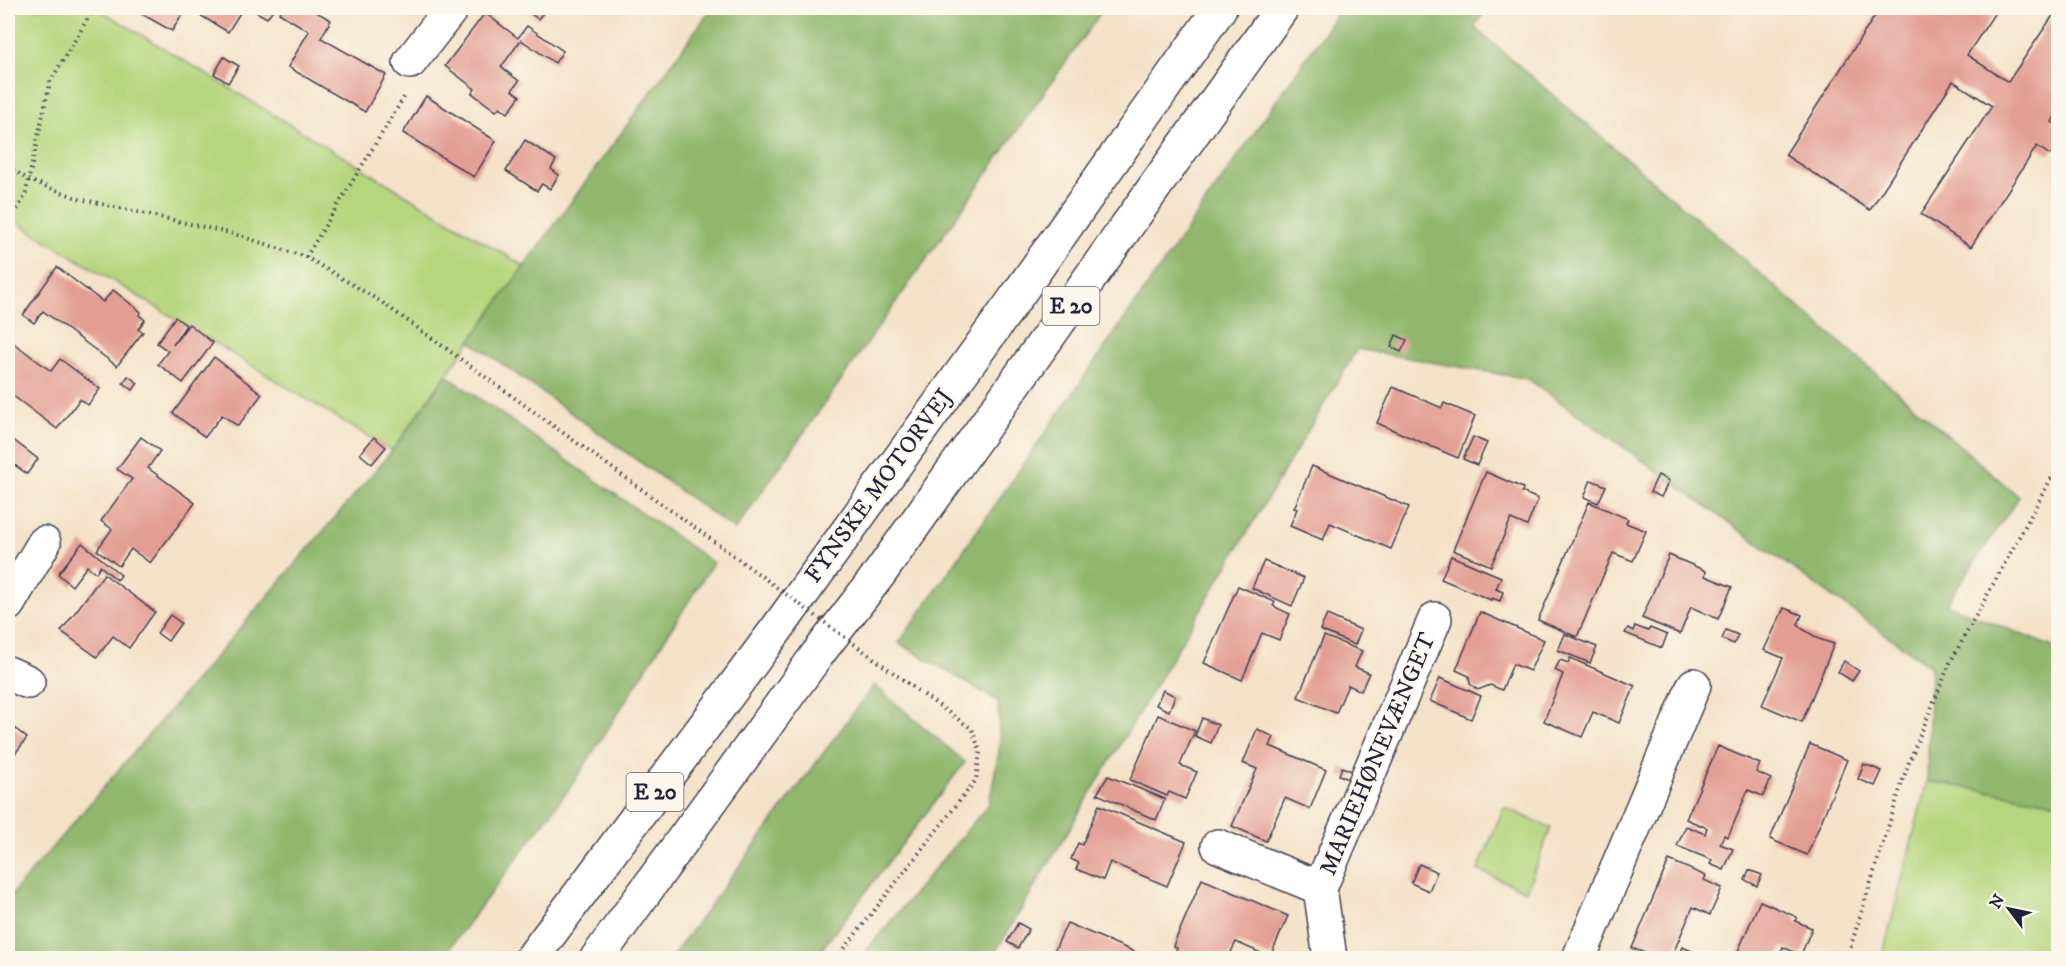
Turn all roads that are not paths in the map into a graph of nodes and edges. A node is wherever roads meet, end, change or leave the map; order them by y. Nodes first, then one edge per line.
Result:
1 (452, 8) edge
2 (1220, 8) edge
3 (1282, 8) edge
4 (410, 62) road end
5 (44, 543) dead end
6 (8, 603) edge
7 (1435, 619) dead end
8 (1694, 685) dead end
9 (1218, 846) dead end
10 (1320, 888) junction
11 (1586, 956) edge
12 (532, 958) edge
13 (597, 958) edge
14 (1332, 958) edge

1 - 4 main road
2 - 12 main road, FYNSKE MOTORVEJ / E 20
3 - 13 main road, FYNSKE MOTORVEJ / E 20
5 - 6 main road
7 - 10 main road, MARIEHØNEVÆNGET
8 - 11 main road
9 - 10 main road, MARIEHØNEVÆNGET
10 - 14 main road, MARIEHØNEVÆNGET

